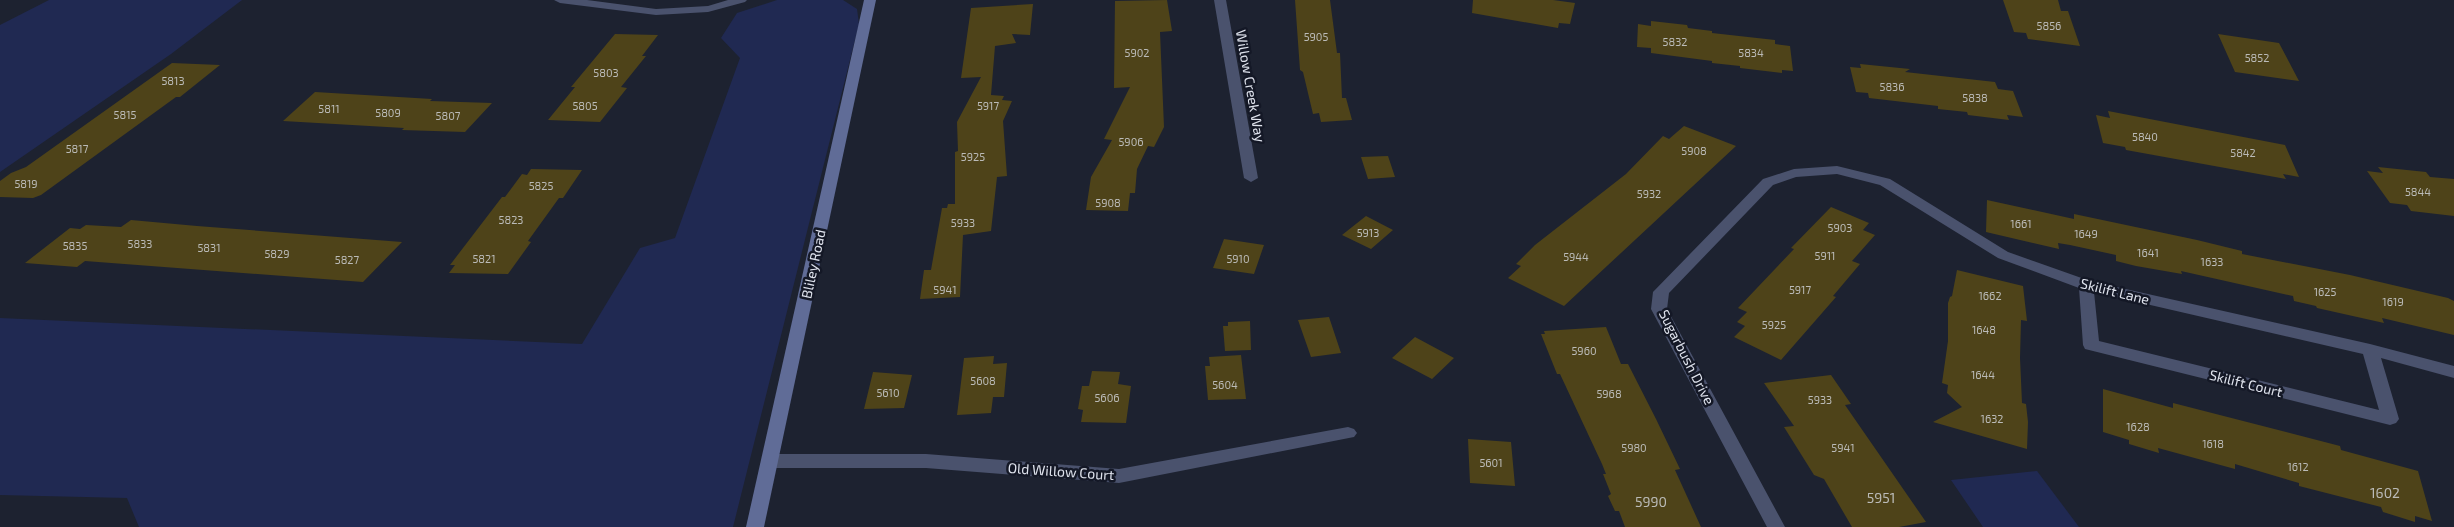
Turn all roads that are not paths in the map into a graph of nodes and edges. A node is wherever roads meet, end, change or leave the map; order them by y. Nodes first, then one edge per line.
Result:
1 (560, 0) edge
2 (741, 0) edge
3 (870, 0) edge
4 (1220, 0) edge
5 (1794, 173) joint
6 (1251, 178) dead end
7 (2086, 285) junction
8 (2370, 350) junction
9 (2454, 372) edge
10 (1348, 433) dead end
11 (770, 461) junction
12 (755, 527) edge
13 (1776, 527) edge

1 - 2 street
3 - 11 street, Bliley Road
4 - 6 street, Willow Creek Way
5 - 7 street, Skilift Lane
5 - 13 street, Sugarbush Drive
7 - 8 street, Skilift Lane
7 - 8 street, Skilift Court
8 - 9 street, Skilift Lane
10 - 11 street, Old Willow Court
11 - 12 street, Bliley Road

